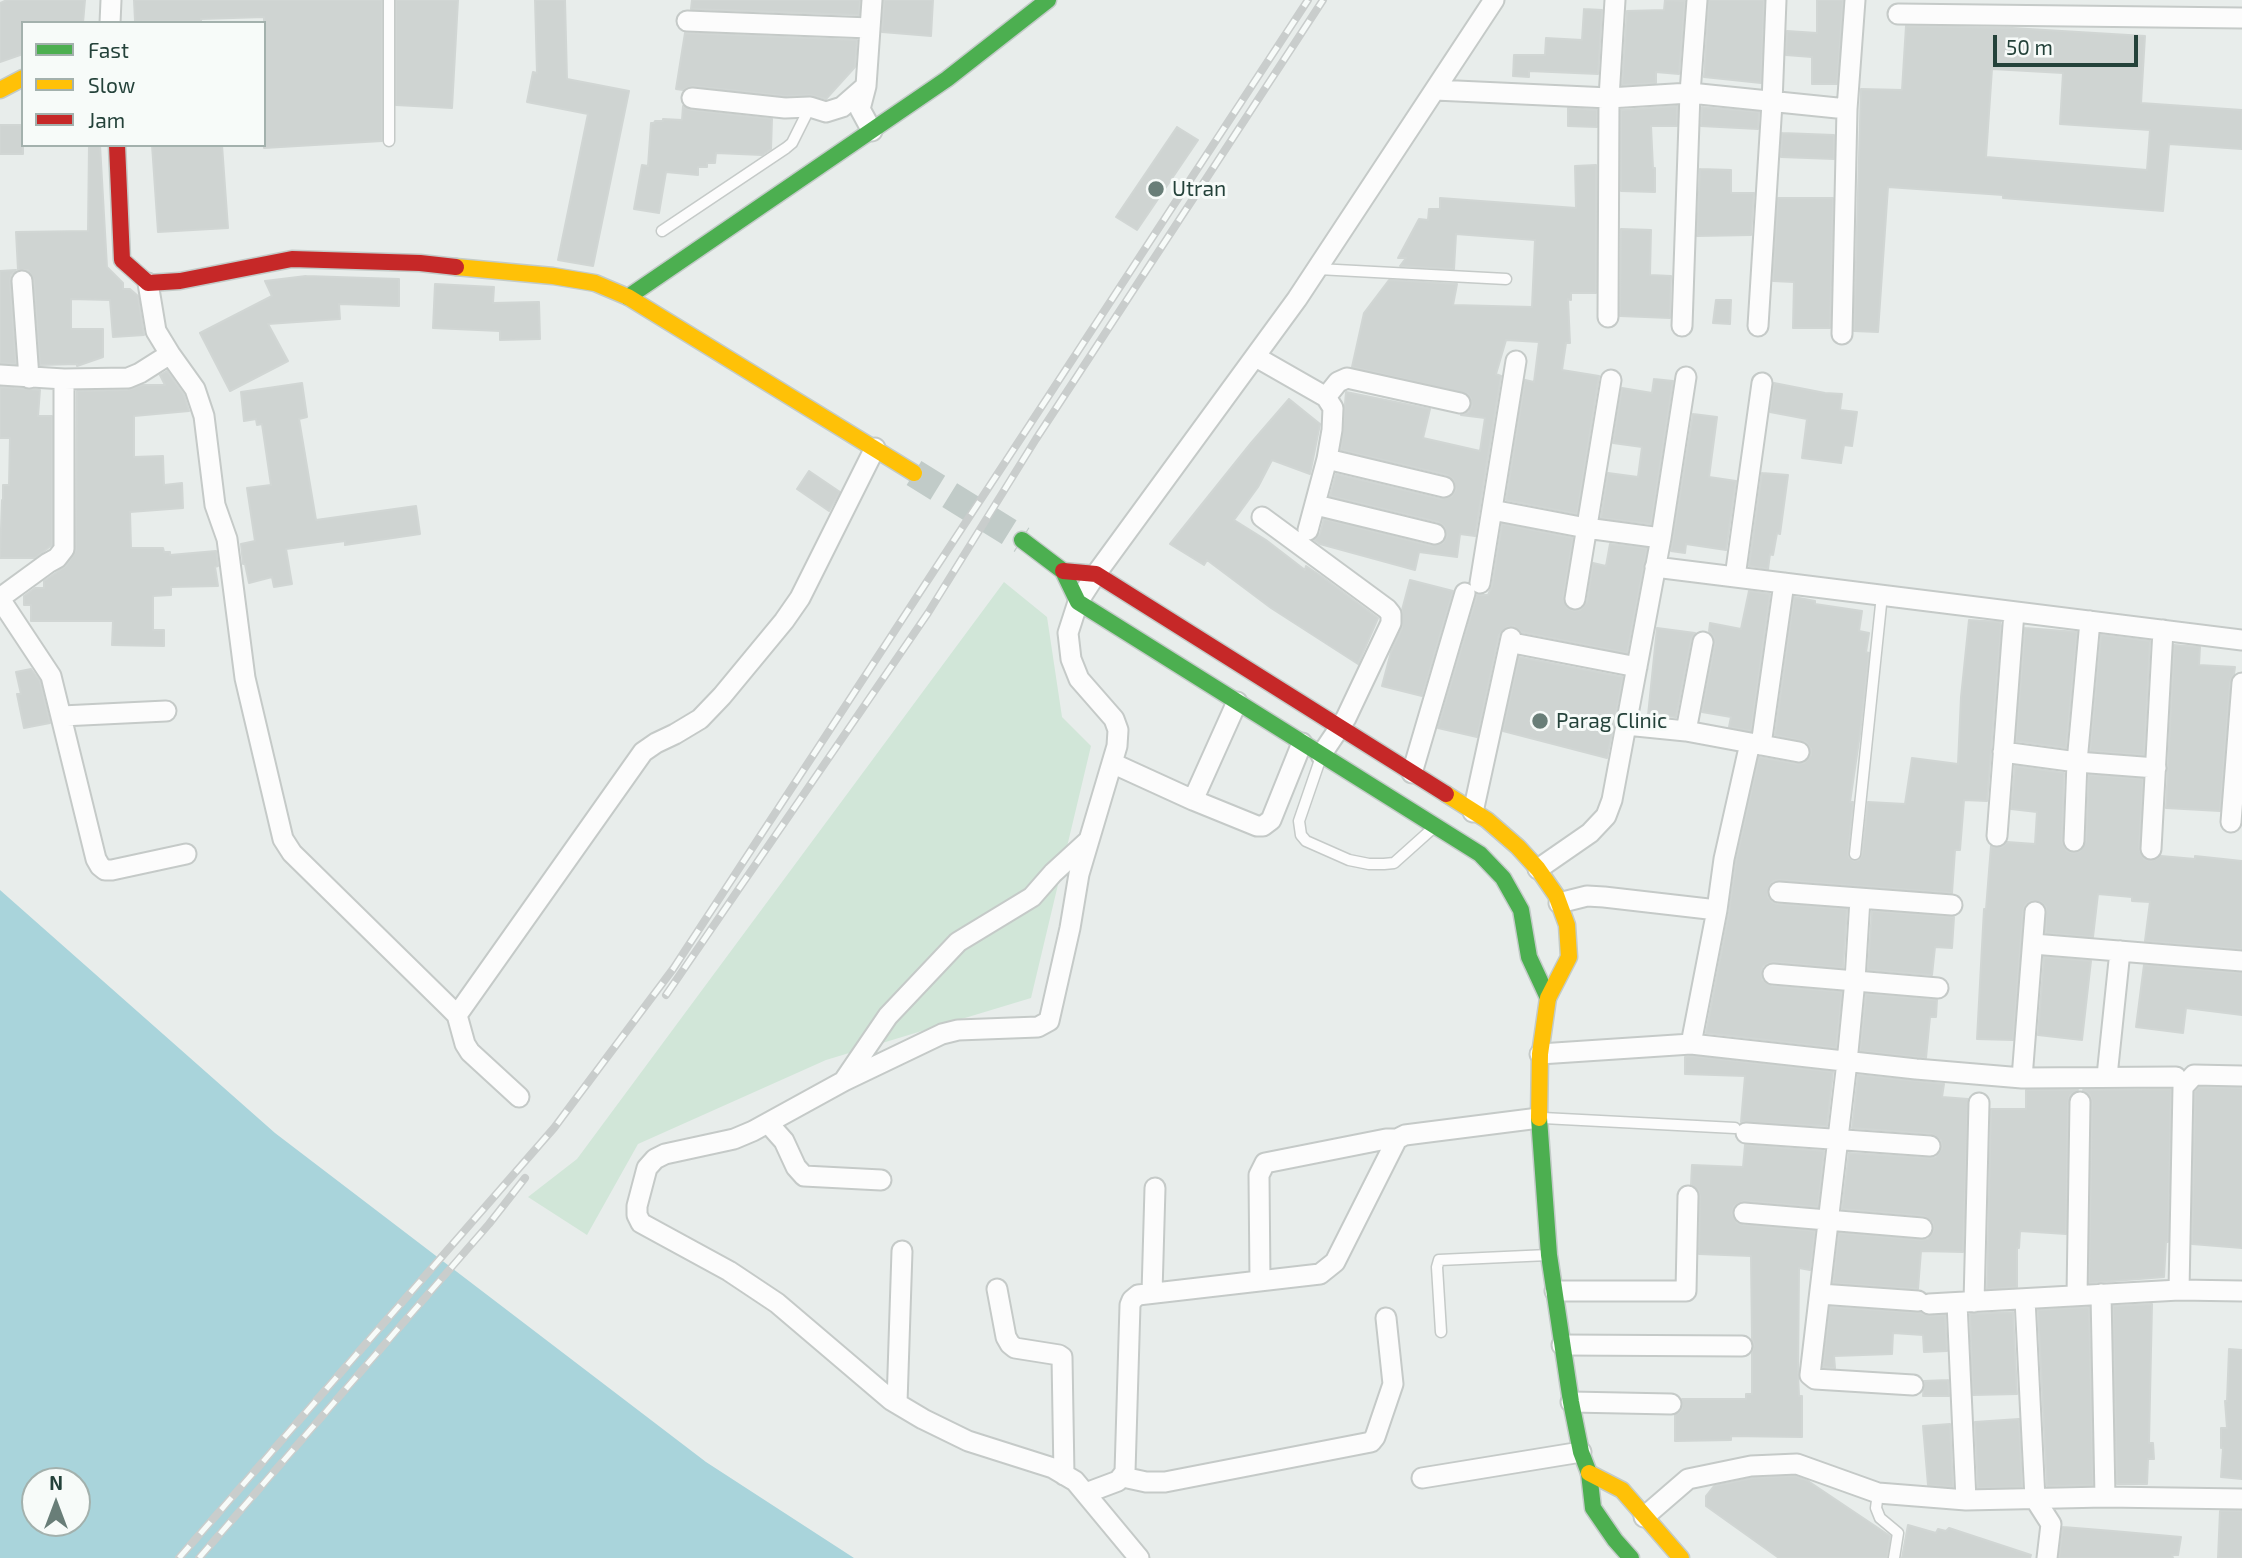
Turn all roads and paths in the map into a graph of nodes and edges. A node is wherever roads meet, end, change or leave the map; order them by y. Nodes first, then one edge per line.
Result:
1 (111, 0) edge
2 (389, 0) edge
3 (872, 0) edge
4 (1048, 0) edge
5 (1494, 0) edge
6 (1615, 0) edge
7 (1696, 0) edge
8 (1776, 0) edge
9 (1855, 0) edge
10 (1898, 14) dead end
11 (2242, 18) edge
12 (110, 21) edge
13 (687, 21) dead end
14 (870, 28) junction
15 (21, 79) edge
16 (866, 86) junction
17 (0, 90) edge
18 (1435, 90) junction
19 (1690, 93) junction
20 (692, 98) dead end
21 (1609, 98) junction
22 (1772, 103) junction
23 (810, 107) junction
24 (1847, 109) junction
25 (872, 131) junction
26 (389, 141) dead end
27 (117, 147) edge
28 (662, 231) dead end
29 (1317, 269) junction
30 (1506, 279) dead end
31 (22, 281) dead end
32 (148, 283) junction
33 (628, 297) junction
34 (1608, 317) dead end
35 (1682, 326) dead end
36 (1758, 326) dead end
37 (1842, 334) dead end
38 (170, 354) junction
39 (1256, 358) junction
40 (1517, 361) dead end
41 (0, 376) edge
42 (1686, 377) dead end
43 (29, 378) junction
44 (64, 379) junction
45 (1611, 380) dead end
46 (1762, 383) dead end
47 (1326, 397) junction
48 (1460, 403) dead end
49 (875, 448) junction
50 (1327, 459) junction
51 (914, 473) tunnel mouth
52 (1444, 487) dead end
53 (1316, 505) junction
54 (1492, 510) junction
55 (1262, 517) dead end
56 (1586, 528) junction
57 (1308, 530) dead end
58 (1435, 534) dead end
59 (1661, 538) junction
60 (1022, 540) tunnel mouth
61 (1655, 567) junction
62 (1063, 571) junction
63 (1096, 574) junction
64 (1735, 577) junction
65 (1784, 583) junction
66 (1882, 595) junction
67 (0, 598) edge
68 (1574, 599) dead end
69 (1078, 603) junction
70 (2014, 612) junction
71 (2090, 621) junction
72 (2163, 630) junction
73 (2242, 640) edge
74 (1703, 642) dead end
75 (1637, 667) junction
76 (2242, 683) edge
77 (1237, 702) junction
78 (166, 711) dead end
79 (62, 716) junction
80 (1626, 725) junction
81 (1340, 727) junction
82 (1686, 731) junction
83 (1302, 743) junction
84 (1756, 744) junction
85 (1799, 752) dead end
86 (2003, 752) junction
87 (1321, 755) junction
88 (2077, 762) junction
89 (1112, 763) junction
90 (2156, 768) junction
91 (1412, 773) junction
92 (1193, 800) junction
93 (1474, 811) junction
94 (2231, 822) dead end
95 (1435, 826) junction
96 (1997, 836) dead end
97 (1089, 840) junction
98 (2074, 841) dead end
99 (2151, 849) dead end
100 (1855, 853) dead end
101 (186, 854) dead end
102 (1538, 869) junction
103 (1779, 892) dead end
104 (1860, 899) junction
105 (1559, 903) junction
106 (1952, 905) dead end
107 (1717, 910) junction
108 (2035, 912) dead end
109 (2033, 944) junction
110 (2120, 951) junction
111 (2242, 961) edge
112 (1773, 974) dead end
113 (1855, 979) junction
114 (1938, 988) dead end
115 (1548, 998) junction
116 (457, 1016) junction
117 (1691, 1044) junction
118 (1540, 1054) junction
119 (1847, 1062) junction
120 (2107, 1076) junction
121 (2242, 1076) edge
122 (2176, 1077) dead end
123 (2022, 1078) junction
124 (844, 1081) junction
125 (519, 1097) dead end
126 (2080, 1102) dead end
127 (1979, 1103) dead end
128 (1539, 1118) junction
129 (768, 1123) junction
130 (1740, 1130) joint
131 (1397, 1139) junction
132 (1838, 1140) junction
133 (1930, 1146) dead end
134 (881, 1180) dead end
135 (1155, 1188) dead end
136 (1688, 1196) dead end
137 (1744, 1213) dead end
138 (1828, 1220) junction
139 (1922, 1228) dead end
140 (902, 1251) dead end
141 (1549, 1255) junction
142 (1260, 1281) junction
143 (997, 1289) dead end
144 (2179, 1290) junction
145 (1555, 1291) junction
146 (2242, 1291) edge
147 (1152, 1293) junction
148 (1820, 1294) junction
149 (2101, 1294) junction
150 (2077, 1295) junction
151 (2025, 1299) junction
152 (1966, 1302) junction
153 (1386, 1318) dead end
154 (1441, 1332) dead end
155 (1562, 1345) junction
156 (1742, 1346) dead end
157 (1913, 1385) dead end
158 (1571, 1402) junction
159 (897, 1404) junction
160 (1671, 1404) dead end
161 (1581, 1452) junction
162 (1589, 1473) junction
163 (1064, 1475) junction
164 (1123, 1477) junction
165 (1422, 1478) dead end
166 (1086, 1493) junction
167 (1878, 1493) junction
168 (2105, 1497) junction
169 (2035, 1499) junction
170 (2242, 1499) edge
171 (1966, 1500) junction
172 (1644, 1517) junction
173 (1139, 1558) edge
174 (1631, 1558) edge
175 (1681, 1558) edge
176 (1894, 1558) edge
177 (2047, 1558) edge

1 - 12 street
2 - 26 lane
3 - 14 street
4 - 25 street
5 - 18 street
6 - 21 street
7 - 19 street
8 - 22 street
9 - 24 street
10 - 11 street
13 - 14 street
14 - 16 street
15 - 17 street
16 - 23 street
16 - 25 street
18 - 21 street
18 - 29 street
19 - 21 street
19 - 22 street
19 - 35 street
20 - 23 street
21 - 34 street
22 - 24 street
22 - 36 street
23 - 28 lane
24 - 37 street
25 - 33 street
27 - 32 street
29 - 30 lane
29 - 39 street
31 - 43 street
32 - 33 street
32 - 38 street
33 - 49 street
38 - 44 street
38 - 116 street
39 - 47 street
39 - 63 street
40 - 54 street
41 - 43 street
42 - 59 street
43 - 44 street
44 - 67 street
45 - 56 street
46 - 64 street
47 - 48 street
47 - 50 street
49 - 51 street
49 - 116 street
50 - 52 street
50 - 53 street
53 - 57 street
53 - 58 street
54 - 56 street
54 - 91 street
55 - 81 street
56 - 59 street
56 - 68 street
59 - 61 street
60 - 62 street
61 - 64 street
61 - 75 street
62 - 63 street
62 - 69 street
63 - 69 street
63 - 81 street
64 - 65 street
65 - 66 street
65 - 84 street
66 - 70 street
66 - 100 lane
67 - 79 street
69 - 77 street
69 - 89 street
70 - 71 street
70 - 86 street
71 - 72 street
71 - 88 street
72 - 73 street
72 - 90 street
74 - 82 street
75 - 80 street
75 - 93 street
76 - 94 street
77 - 83 street
77 - 92 street
78 - 79 street
79 - 101 street
80 - 82 street
80 - 102 street
81 - 87 street
81 - 91 street
82 - 84 street
83 - 87 street
83 - 92 street
84 - 85 street
84 - 107 street
86 - 88 street
86 - 96 street
87 - 95 street
87 - 95 lane
88 - 90 street
88 - 98 street
89 - 92 street
89 - 97 street
90 - 99 street
91 - 93 street
93 - 102 street
95 - 115 street
97 - 124 street
97 - 124 street
102 - 105 street
103 - 104 street
104 - 106 street
104 - 113 street
105 - 107 street
105 - 115 street
107 - 117 street
108 - 109 street
109 - 110 street
109 - 123 street
110 - 111 street
110 - 120 street
112 - 113 street
113 - 114 street
113 - 119 street
115 - 118 street
116 - 125 street
117 - 118 street
117 - 119 street
118 - 128 street
119 - 123 street
119 - 132 street
120 - 122 street
120 - 123 street
121 - 144 street
124 - 129 street
126 - 150 street
127 - 152 street
128 - 130 lane
128 - 131 street
128 - 141 street
129 - 134 street
129 - 159 street
130 - 132 street
131 - 142 street
131 - 142 street
132 - 133 street
132 - 138 street
135 - 147 street
136 - 145 street
137 - 138 street
138 - 139 street
138 - 148 street
140 - 159 street
141 - 145 street
141 - 154 lane
142 - 147 street
143 - 163 street
144 - 146 street
144 - 149 street
145 - 155 street
147 - 164 street
148 - 152 street
148 - 157 street
149 - 150 street
149 - 168 street
150 - 151 street
151 - 152 street
151 - 169 street
152 - 171 street
153 - 164 street
155 - 156 street
155 - 158 street
158 - 160 street
158 - 161 street
159 - 163 street
161 - 162 street
161 - 165 street
162 - 172 street
162 - 174 street
163 - 166 street
164 - 166 street
166 - 173 street
167 - 171 street
167 - 172 street
167 - 176 lane
168 - 169 street
168 - 170 street
169 - 171 street
169 - 177 street
172 - 175 street

